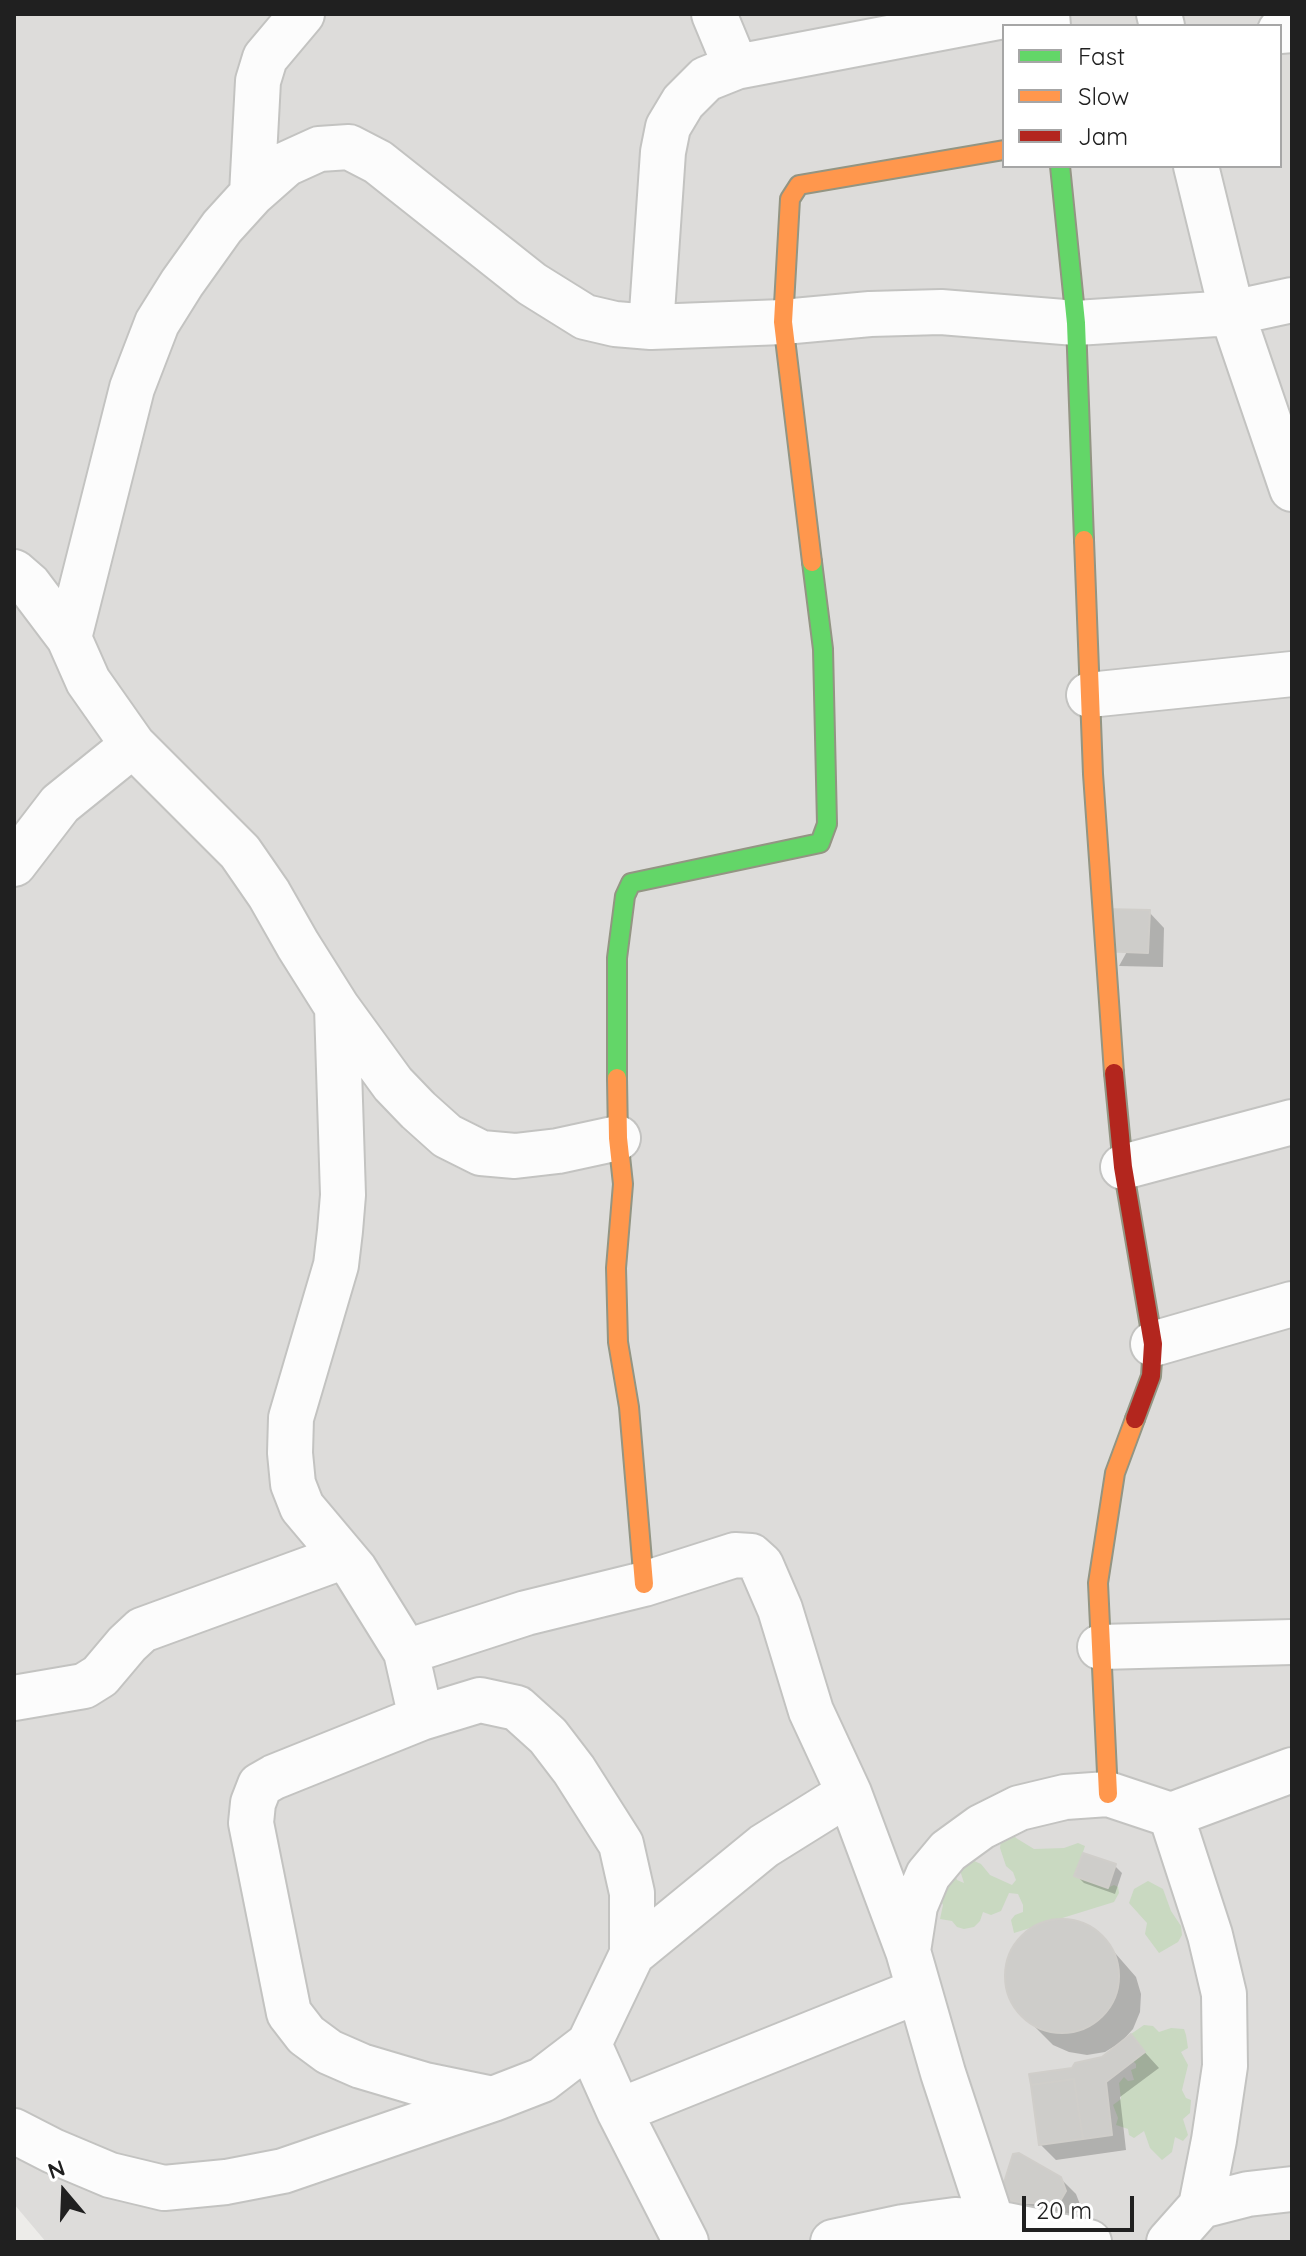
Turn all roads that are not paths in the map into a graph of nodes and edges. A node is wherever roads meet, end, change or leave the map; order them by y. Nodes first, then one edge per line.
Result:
1 (302, 14) edge
2 (714, 14) edge
3 (1015, 14) edge
4 (736, 67) junction
5 (1002, 150) edge
6 (1060, 168) edge
7 (1196, 168) edge
8 (252, 194) junction
9 (1292, 300) edge
10 (1232, 313) junction
11 (783, 322) junction
12 (1076, 323) junction
13 (651, 327) junction
14 (1292, 489) edge
15 (14, 572) edge
16 (69, 638) junction
17 (1292, 674) edge
18 (1089, 695) junction
19 (133, 745) junction
20 (14, 864) edge
21 (337, 1007) junction
22 (1292, 1122) edge
23 (618, 1138) junction
24 (1123, 1167) junction
25 (1292, 1304) edge
26 (1153, 1344) junction
27 (342, 1557) junction
28 (644, 1584) junction
29 (1292, 1642) edge
30 (1100, 1647) junction
31 (406, 1652) junction
32 (14, 1698) edge
33 (421, 1718) junction
34 (1292, 1770) edge
35 (849, 1793) junction
36 (1108, 1794) junction
37 (1171, 1815) junction
38 (632, 1954) junction
39 (913, 1971) junction
40 (589, 2044) junction
41 (493, 2099) junction
42 (619, 2111) junction
43 (14, 2131) edge
44 (1292, 2189) edge
45 (1201, 2206) junction
46 (992, 2222) junction
47 (686, 2242) edge
48 (833, 2242) edge
49 (1089, 2242) edge
50 (1169, 2242) edge

1 - 8 street
2 - 4 street
3 - 4 street
4 - 13 street
5 - 11 street
6 - 12 street
7 - 10 street
8 - 13 street
8 - 16 street
9 - 10 street
10 - 12 street
10 - 14 street
11 - 12 street
11 - 13 street
11 - 23 street
12 - 18 street
15 - 16 street
16 - 19 street
17 - 18 street
18 - 24 street
19 - 20 street
19 - 21 street
21 - 23 street
21 - 27 street
22 - 24 street
23 - 28 street
24 - 26 street
25 - 26 street
26 - 30 street
27 - 31 street
27 - 32 street
28 - 31 street
28 - 35 street
29 - 30 street
30 - 36 street
31 - 33 street
33 - 38 street
33 - 41 street
34 - 37 street
35 - 38 street
35 - 39 street
36 - 37 street
36 - 39 street
37 - 45 street
38 - 40 street
39 - 42 street
39 - 46 street
40 - 41 street
40 - 42 street
41 - 43 street
42 - 47 street
44 - 45 street
45 - 50 street
46 - 48 street
46 - 49 street

